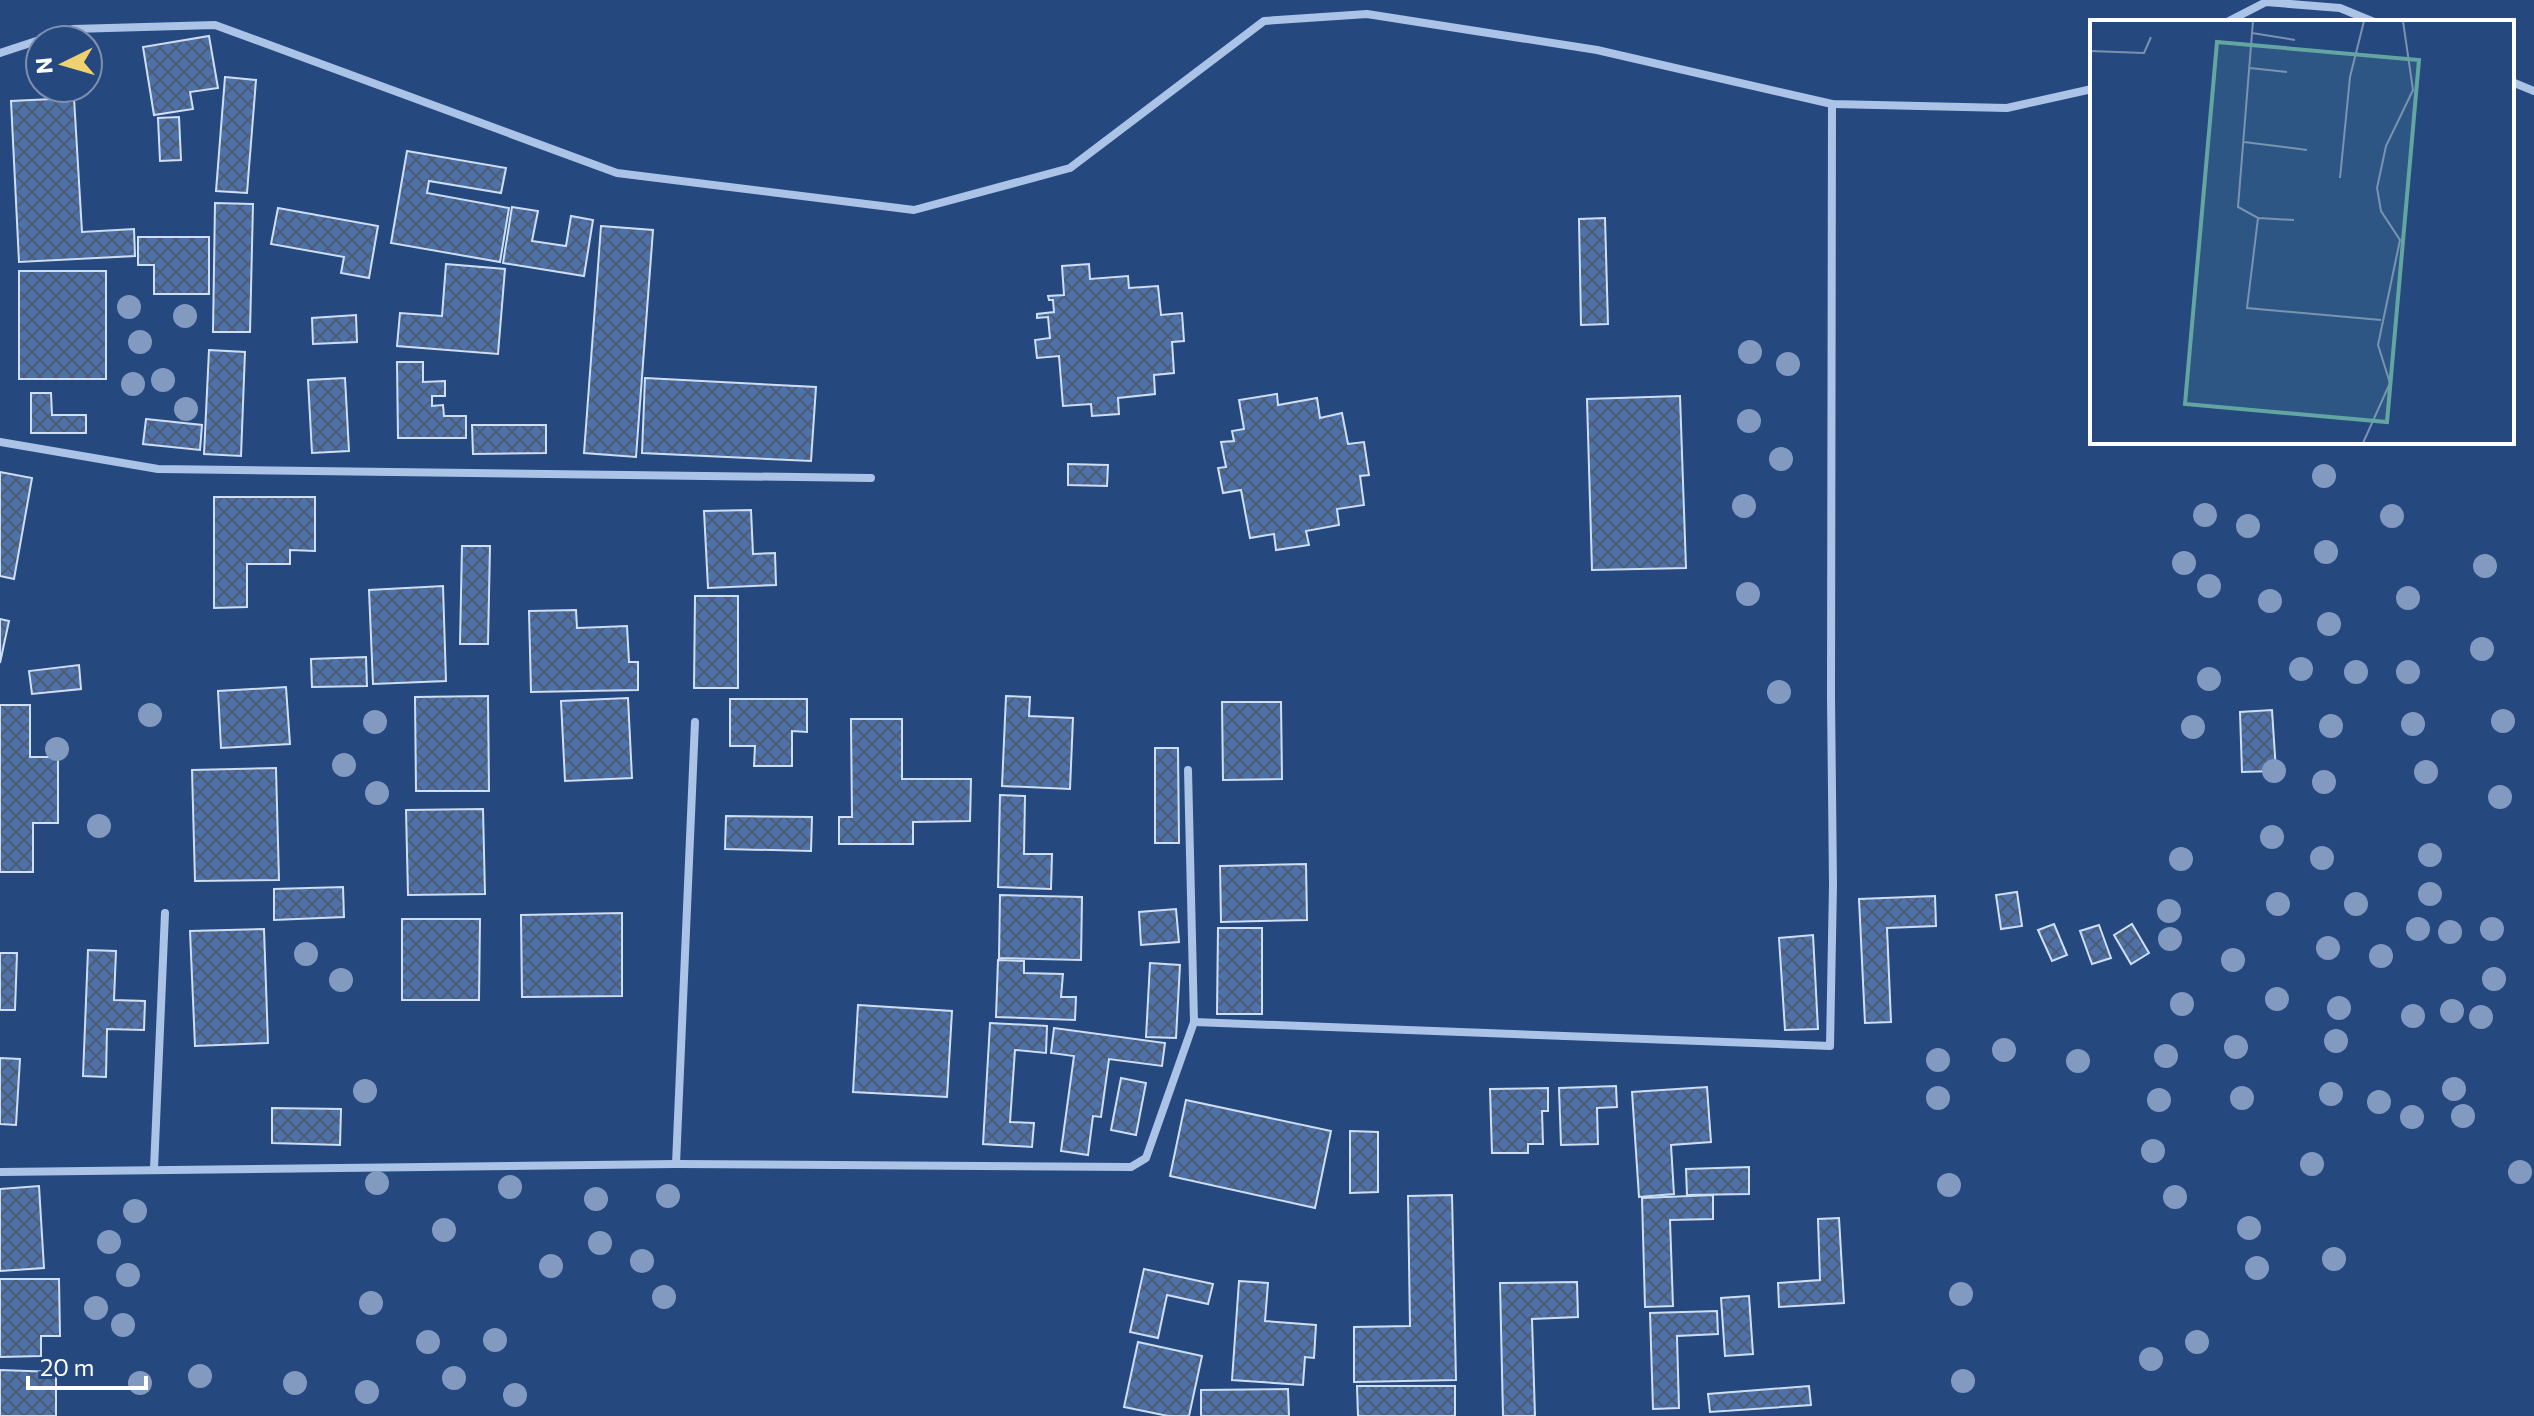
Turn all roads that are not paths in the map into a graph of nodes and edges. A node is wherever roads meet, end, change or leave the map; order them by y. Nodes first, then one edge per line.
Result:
1 (2231, 20) edge
2 (2369, 20) edge
3 (0, 53) edge
4 (2514, 83) edge
5 (2090, 89) edge
6 (2534, 91) edge
7 (1832, 104) junction
8 (0, 442) edge
9 (871, 478) dead end
10 (695, 722) dead end
11 (1188, 770) dead end
12 (165, 913) dead end
13 (1194, 1022) junction
14 (676, 1164) junction
15 (154, 1169) junction
16 (0, 1172) edge

1 - 2 street
3 - 7 street
4 - 6 street
5 - 7 street
7 - 13 street
8 - 9 street
10 - 14 street
11 - 13 street
12 - 15 street
13 - 14 street
14 - 15 street
15 - 16 street

